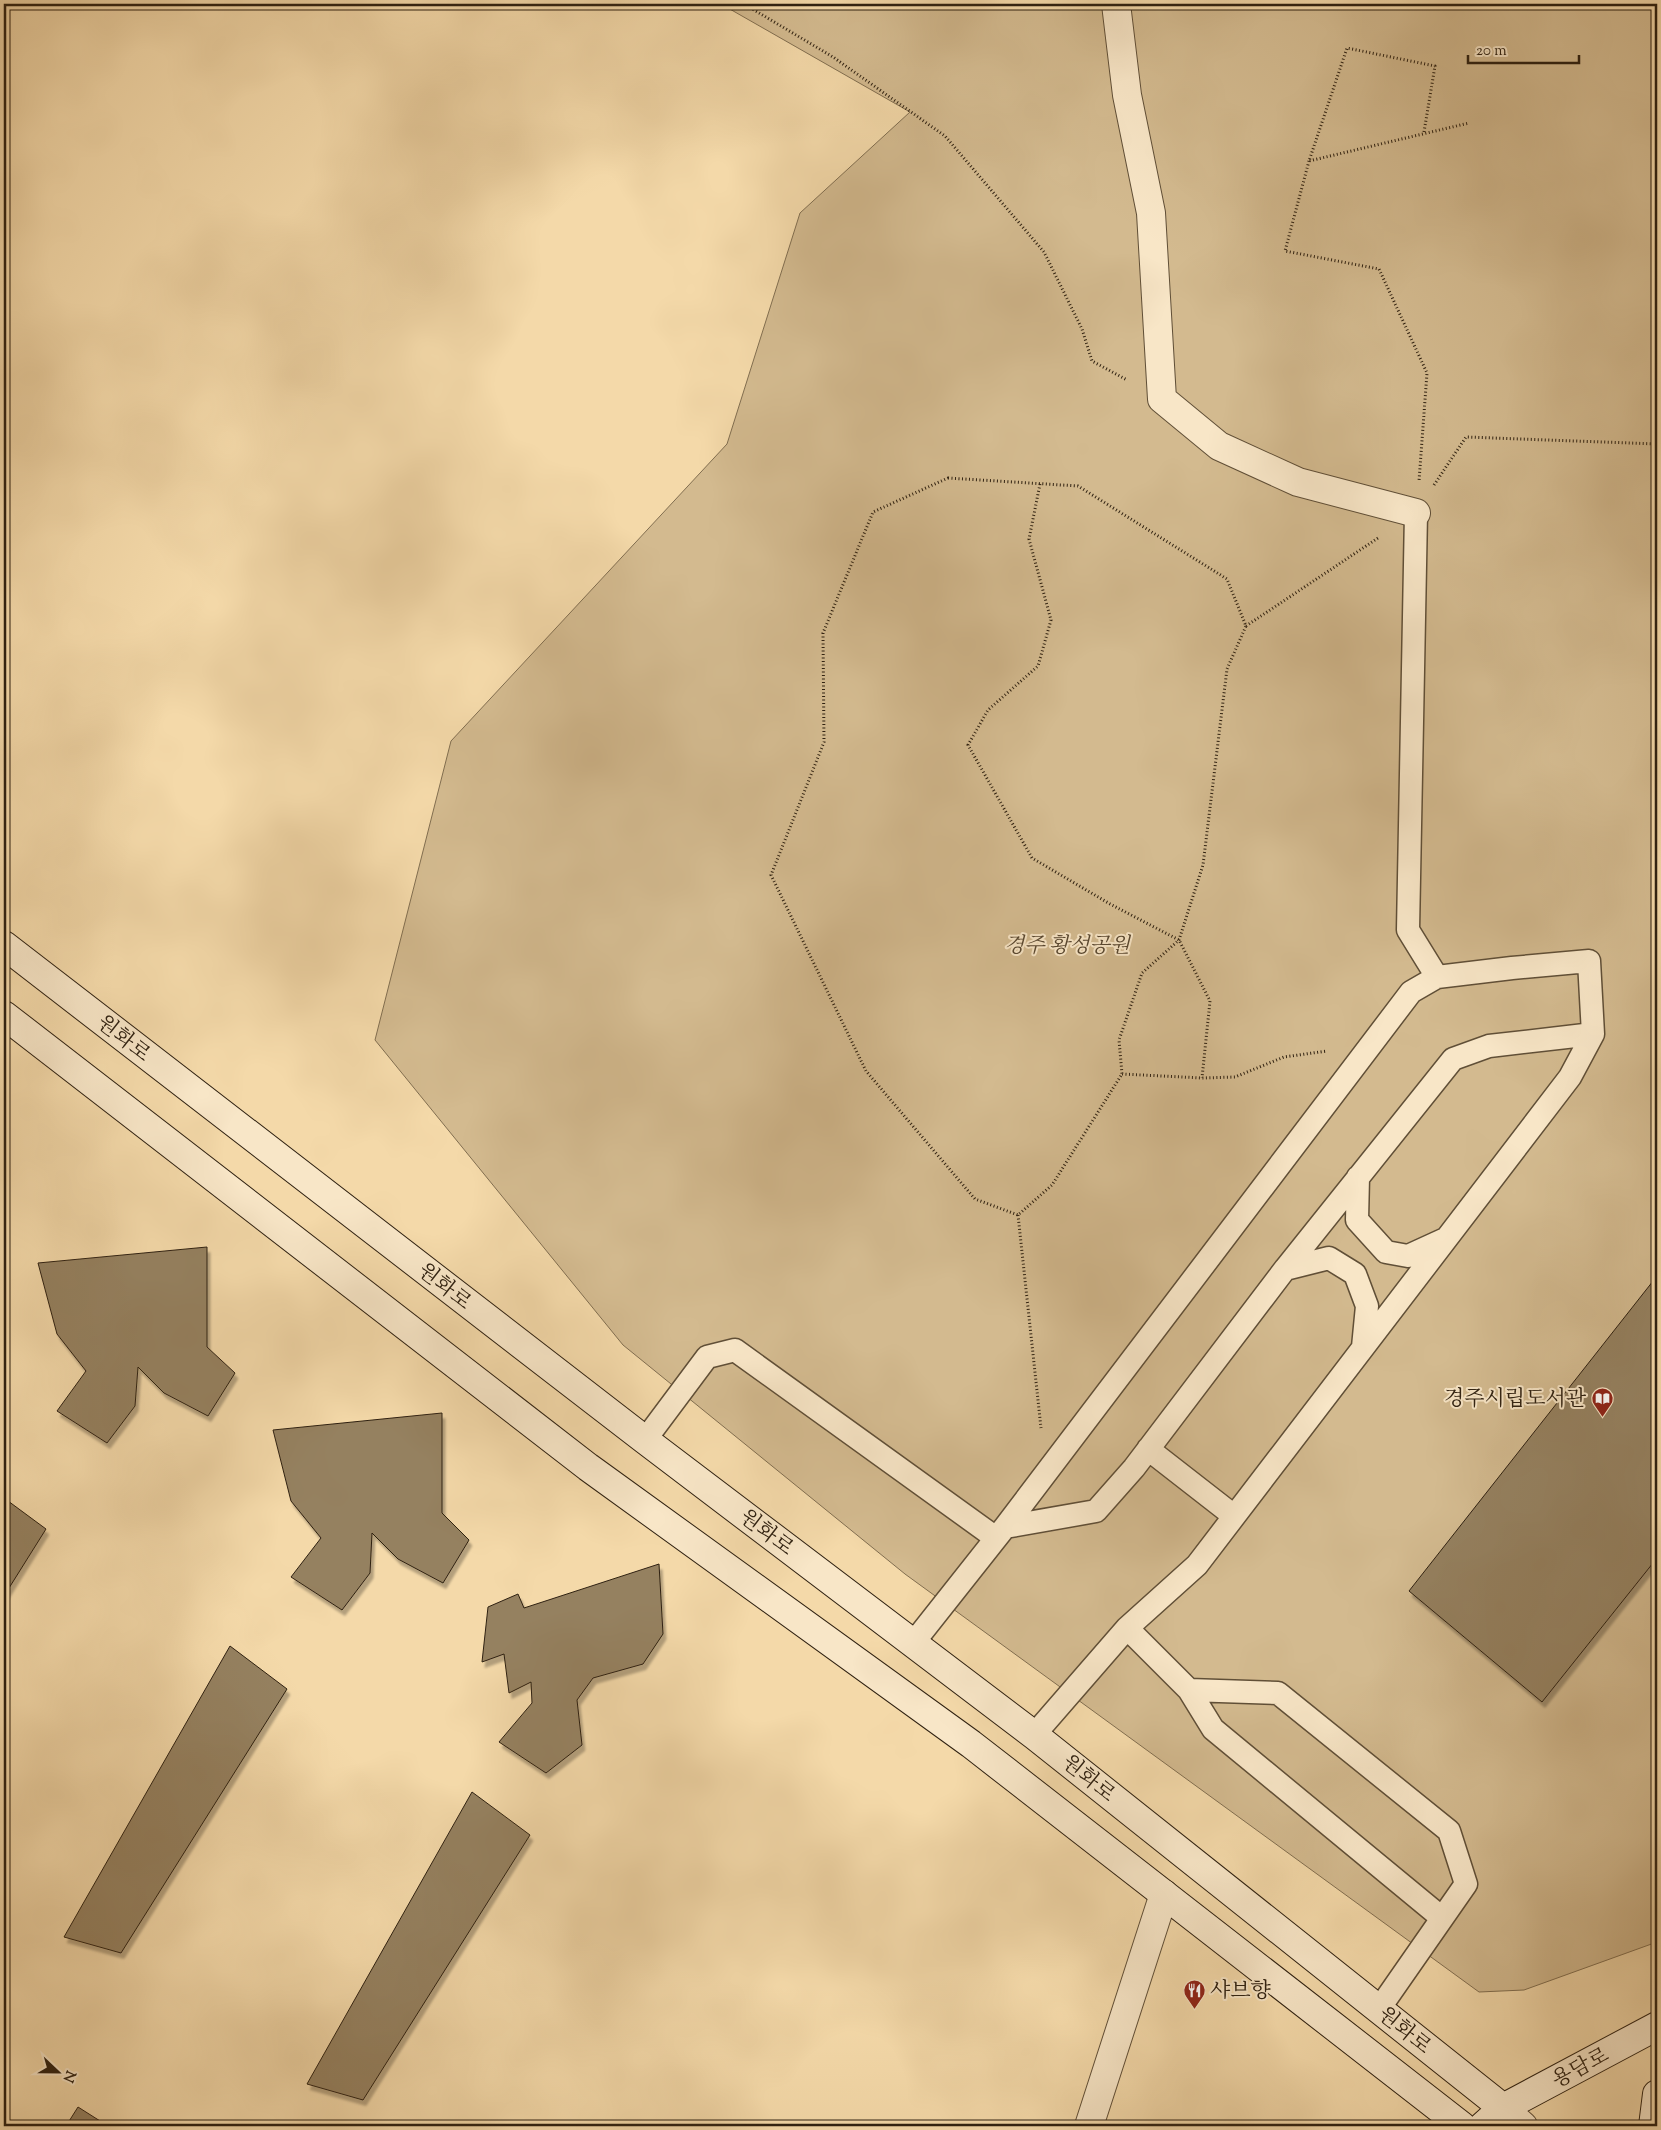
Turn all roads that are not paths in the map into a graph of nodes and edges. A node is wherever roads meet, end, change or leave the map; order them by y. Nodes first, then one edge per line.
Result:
1 (1116, 4) edge
2 (1416, 513) joint
3 (4, 945) edge
4 (1436, 978) junction
5 (4, 1015) edge
6 (1593, 1034) junction
7 (1358, 1177) junction
8 (1447, 1239) junction
9 (1285, 1269) junction
10 (1363, 1347) junction
11 (645, 1440) junction
12 (1148, 1449) junction
13 (1234, 1516) junction
14 (1000, 1532) junction
15 (1127, 1628) junction
16 (914, 1642) junction
17 (1189, 1690) junction
18 (1034, 1734) junction
19 (1164, 1894) junction
20 (1442, 1918) junction
21 (1379, 2009) junction
22 (1657, 2026) edge
23 (1657, 2094) edge
24 (1503, 2108) junction
25 (1089, 2126) edge
26 (1462, 2126) edge
27 (1483, 2126) edge
28 (1523, 2126) edge
29 (1653, 2126) edge

1 - 2 main road
2 - 4 lane
3 - 11 main road, 원화로
4 - 6 lane
4 - 14 lane
5 - 19 main road, 원화로
6 - 7 lane
6 - 8 lane
7 - 8 lane
7 - 9 lane
8 - 10 lane
9 - 10 lane
9 - 12 lane
10 - 13 lane
11 - 14 lane
11 - 16 main road, 원화로
12 - 13 lane
12 - 14 lane
13 - 15 lane
14 - 16 lane
15 - 17 lane
15 - 18 lane
16 - 18 main road, 원화로
17 - 20 lane
17 - 20 lane
18 - 21 main road, 원화로
19 - 25 main road
19 - 26 main road, 원화로
20 - 21 lane
21 - 24 main road, 원화로
22 - 24 main road, 용담로
23 - 29 main road
24 - 27 main road, 용담로
24 - 28 main road, 원화로

